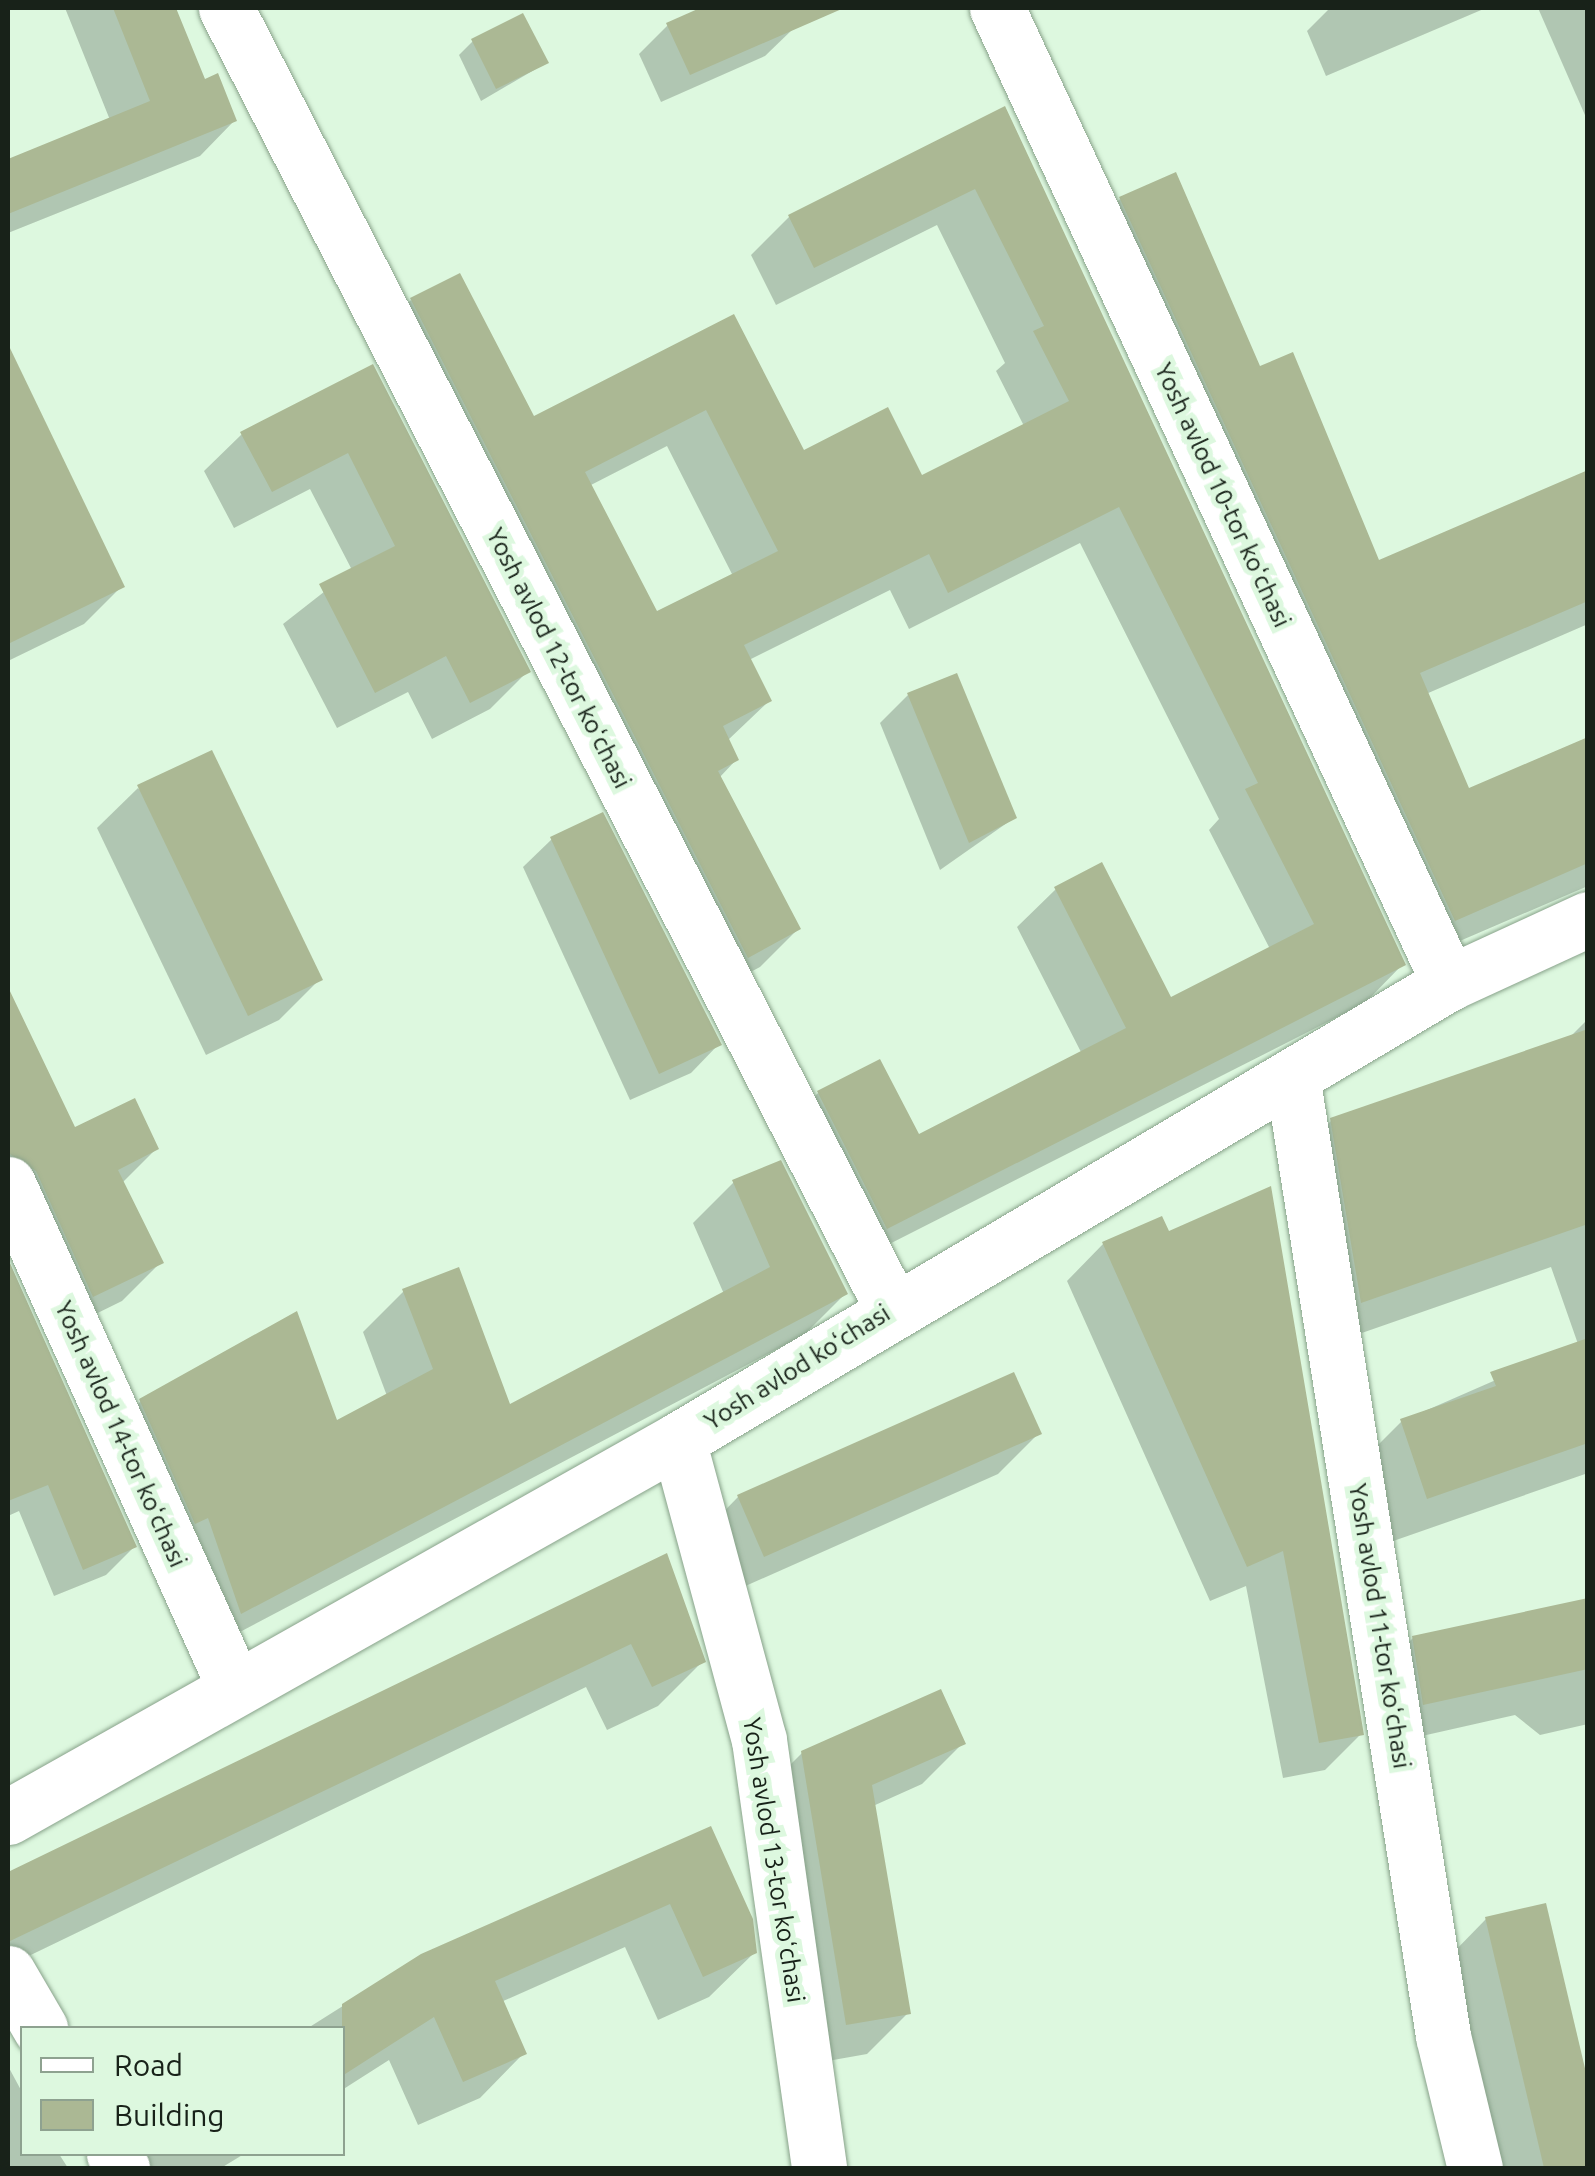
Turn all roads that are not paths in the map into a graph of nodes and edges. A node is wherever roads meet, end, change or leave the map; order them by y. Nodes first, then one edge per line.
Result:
1 (226, 8) edge
2 (998, 8) edge
3 (1588, 919) edge
4 (1449, 983) junction
5 (1293, 1082) junction
6 (8, 1184) edge
7 (892, 1308) junction
8 (678, 1440) junction
9 (233, 1684) junction
10 (8, 1817) edge
11 (8, 1973) edge
12 (39, 2026) edge
13 (819, 2168) edge
14 (1475, 2168) edge

1 - 7 street, Yosh avlod 12-tor koʻchasi
2 - 4 street, Yosh avlod 10-tor koʻchasi
3 - 4 street, Yosh avlod koʻchasi
4 - 5 street, Yosh avlod koʻchasi
5 - 7 street, Yosh avlod koʻchasi
5 - 14 street, Yosh avlod 11-tor koʻchasi
6 - 9 street, Yosh avlod 14-tor koʻchasi
7 - 8 street, Yosh avlod koʻchasi
8 - 9 street, Yosh avlod koʻchasi
8 - 13 street, Yosh avlod 13-tor koʻchasi
9 - 10 street, Yosh avlod koʻchasi
11 - 12 street

